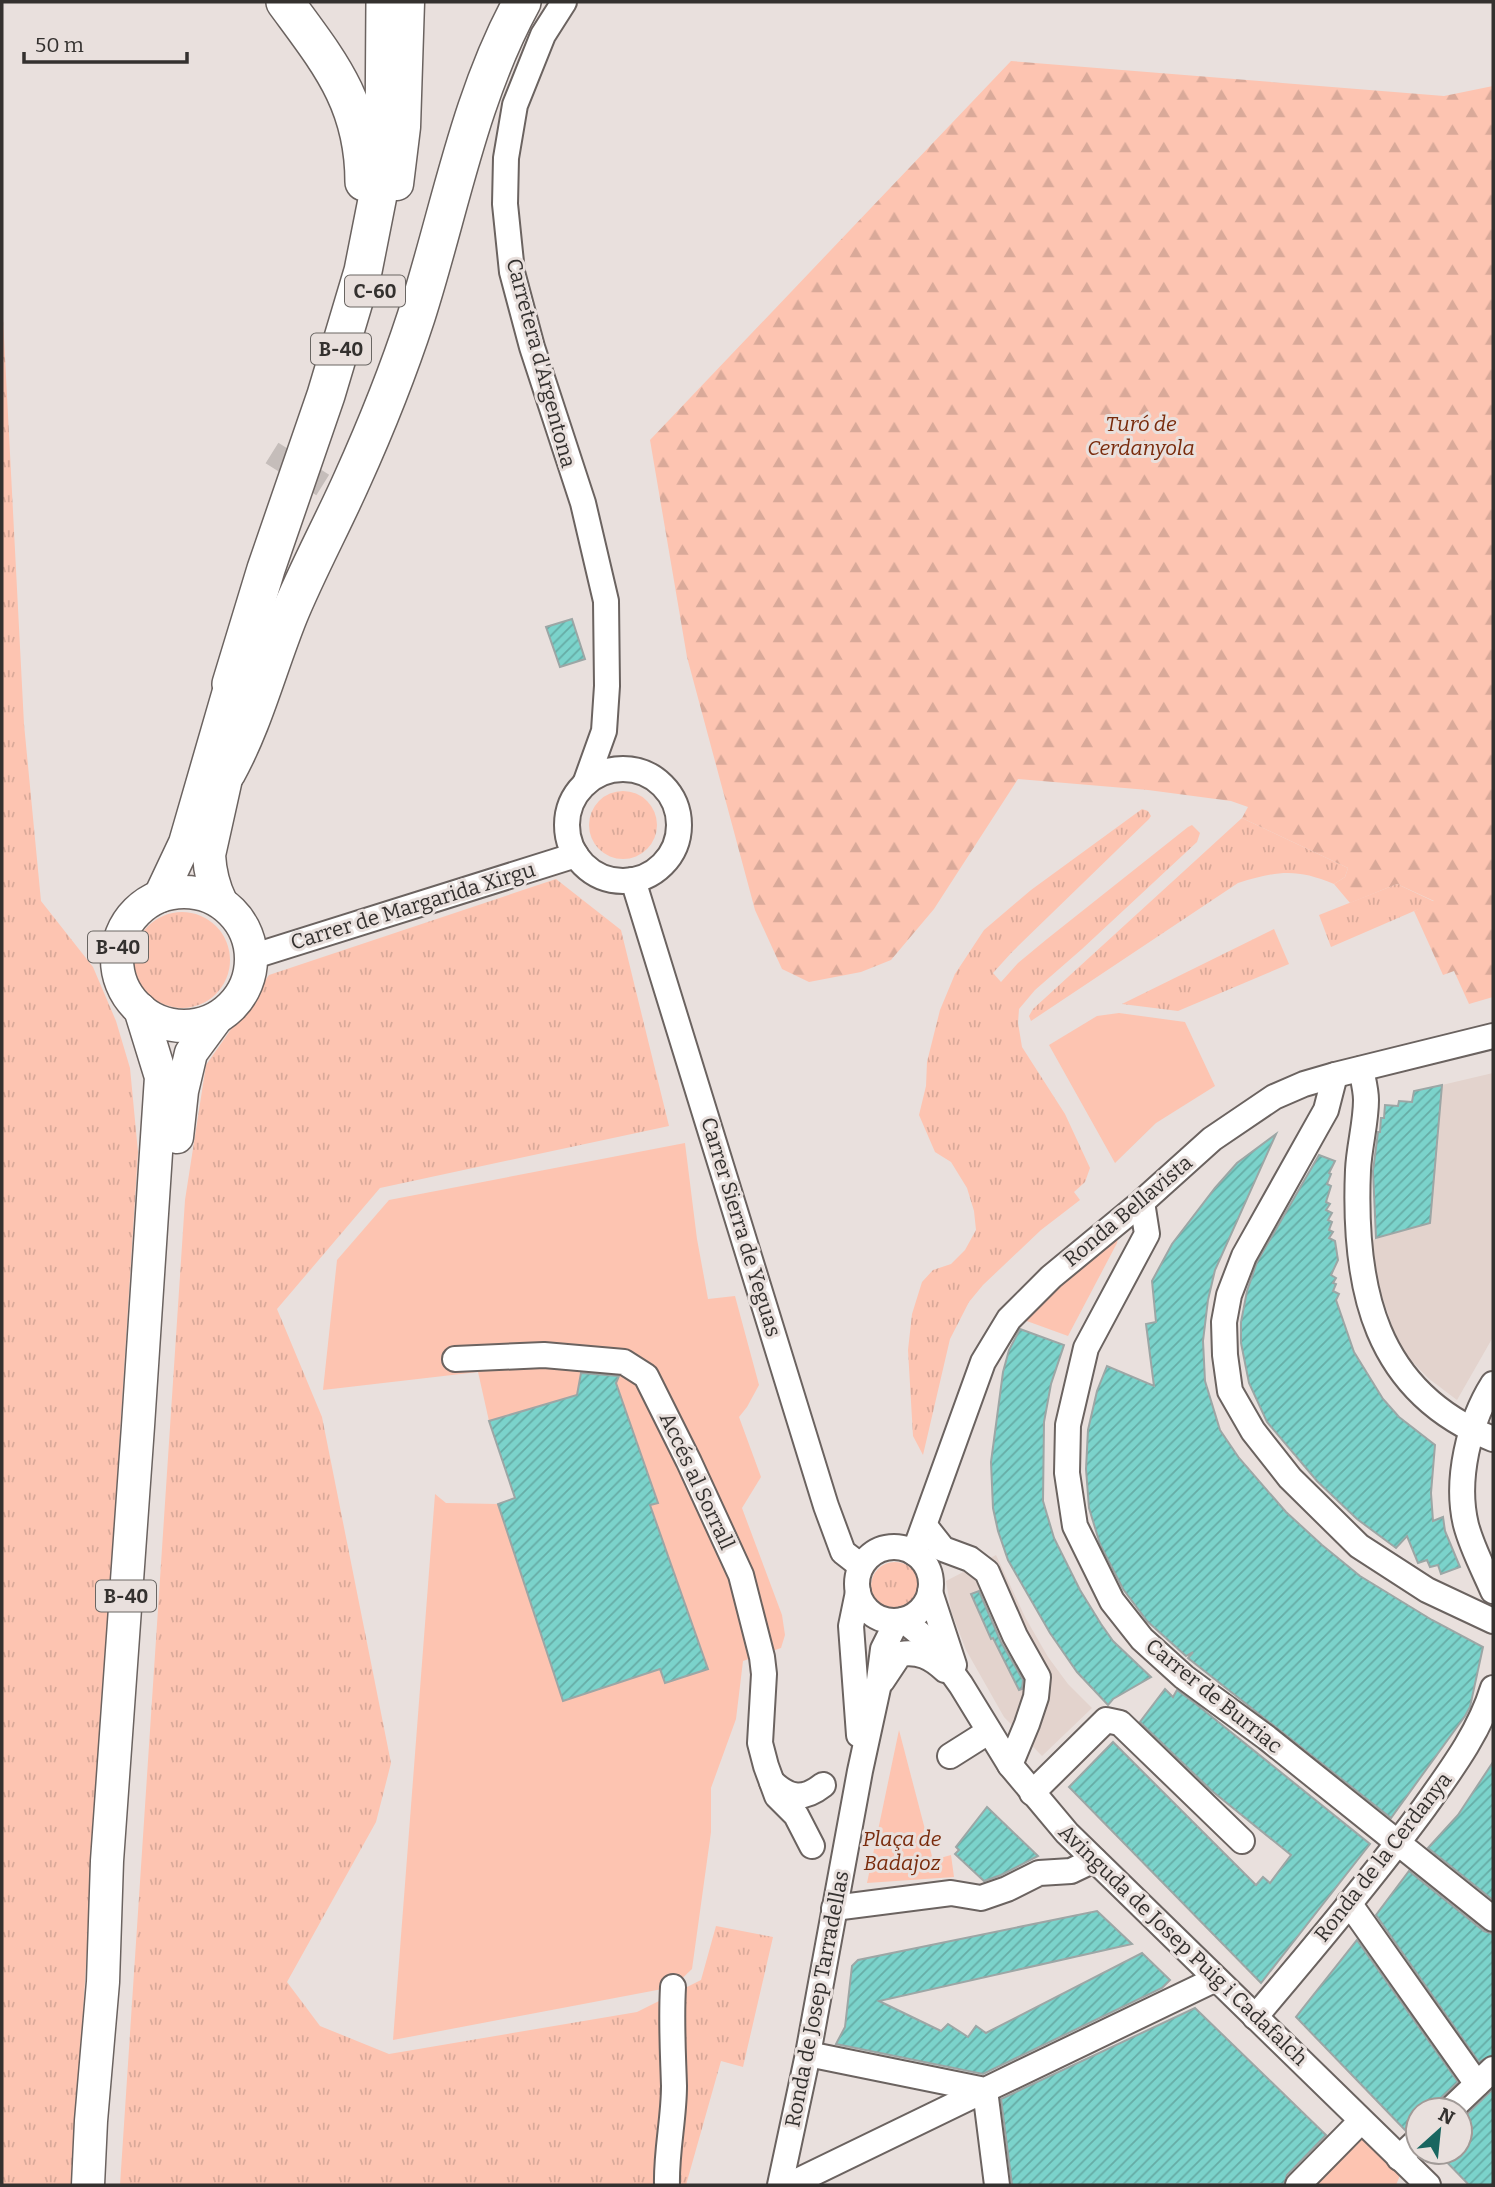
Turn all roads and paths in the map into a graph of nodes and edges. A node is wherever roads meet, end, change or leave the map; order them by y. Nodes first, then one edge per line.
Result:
1 (285, 2) edge
2 (385, 2) edge
3 (408, 2) edge
4 (522, 2) edge
5 (564, 2) edge
6 (275, 569) junction
7 (232, 684) joint
8 (604, 731) junction
9 (632, 770) junction
10 (227, 772) junction
11 (585, 784) junction
12 (576, 855) junction
13 (633, 880) junction
14 (160, 896) junction
15 (221, 902) junction
16 (251, 957) junction
17 (140, 1009) junction
18 (216, 1018) junction
19 (1493, 1036) edge
20 (1361, 1069) junction
21 (1335, 1075) junction
22 (1142, 1202) junction
23 (455, 1359) dead end
24 (1493, 1384) edge
25 (1470, 1430) junction
26 (1493, 1439) edge
27 (925, 1526) junction
28 (916, 1554) junction
29 (971, 1559) junction
30 (861, 1566) junction
31 (1493, 1591) edge
32 (858, 1592) junction
33 (930, 1592) junction
34 (900, 1620) junction
35 (1493, 1621) edge
36 (961, 1685) junction
37 (878, 1688) junction
38 (1493, 1688) edge
39 (988, 1732) junction
40 (950, 1756) dead end
41 (1010, 1765) junction
42 (860, 1771) junction
43 (770, 1780) junction
44 (823, 1785) dead end
45 (1032, 1793) junction
46 (1242, 1842) dead end
47 (1398, 1843) junction
48 (812, 1846) dead end
49 (1094, 1860) junction
50 (1349, 1903) junction
51 (834, 1908) junction
52 (1493, 1919) edge
53 (1216, 1979) junction
54 (673, 1987) dead end
55 (1255, 2017) junction
56 (808, 2054) junction
57 (1485, 2077) edge
58 (985, 2090) junction
59 (1465, 2096) edge
60 (1361, 2121) junction
61 (1404, 2153) edge
62 (1399, 2158) junction
63 (1418, 2182) edge
64 (89, 2185) edge
65 (97, 2185) edge
66 (667, 2185) edge
67 (780, 2185) edge
68 (789, 2185) edge
69 (997, 2185) edge
70 (1298, 2185) edge

1 - 6 highway
2 - 6 highway, B-40
3 - 6 main road, C-60
4 - 10 highway
5 - 8 street, Carretera d'Argentona
6 - 7 highway, B-40
6 - 10 main road, C-60
7 - 14 main road, B-40
8 - 9 street
8 - 11 street, Carretera d'Argentona
9 - 11 street
9 - 13 street
10 - 15 main road
11 - 12 street
12 - 13 street
12 - 16 street, Carrer de Margarida Xirgu
13 - 30 street, Carrer Sierra de Yeguas
14 - 15 main road
14 - 17 main road, B-40
15 - 16 main road
16 - 18 main road, B-40
17 - 18 main road, B-40
17 - 64 main road, B-40
18 - 65 main road, B-40
19 - 20 street, Ronda Bellavista
20 - 21 street, Ronda Bellavista
20 - 25 street
21 - 22 street, Ronda Bellavista
21 - 35 street
22 - 27 street, Ronda Bellavista
22 - 47 street, Carrer de Burriac
23 - 43 street, Accés al Sorrall
24 - 25 street
25 - 26 street
25 - 31 street
27 - 28 street, Ronda Bellavista
27 - 29 street
28 - 29 street
28 - 30 street
28 - 33 street
29 - 41 street
30 - 32 street
32 - 34 street
32 - 42 street, Ronda de Josep Tarradellas
33 - 34 street
33 - 36 street, Avinguda de Josep Puig i Cadafalch
34 - 36 street, Avinguda de Josep Puig i Cadafalch
34 - 37 street, Ronda de Josep Tarradellas
36 - 37 street, Ronda de Josep Tarradellas
36 - 39 street, Avinguda de Josep Puig i Cadafalch
37 - 42 street, Ronda de Josep Tarradellas
38 - 47 street, Ronda de la Cerdanya
39 - 40 street
39 - 41 street, Avinguda de Josep Puig i Cadafalch
41 - 45 street, Avinguda de Josep Puig i Cadafalch
42 - 51 street, Ronda de Josep Tarradellas
43 - 44 street
43 - 48 street, Accés al Sorrall
45 - 46 street
45 - 49 street, Avinguda de Josep Puig i Cadafalch
47 - 50 street, Ronda de la Cerdanya
47 - 52 street, Carrer de Burriac
49 - 51 street
49 - 53 street, Avinguda de Josep Puig i Cadafalch
50 - 55 street, Ronda de la Cerdanya
50 - 57 street
51 - 56 street, Ronda de Josep Tarradellas
53 - 55 street, Avinguda de Josep Puig i Cadafalch
53 - 58 street
54 - 66 street
55 - 60 street, Avinguda de Josep Puig i Cadafalch
56 - 58 street
56 - 67 street, Ronda de Josep Tarradellas
57 - 59 street
58 - 68 street
58 - 69 street
60 - 62 street, Avinguda de Josep Puig i Cadafalch
60 - 70 street
61 - 62 street
62 - 63 street, Avinguda de Josep Puig i Cadafalch

